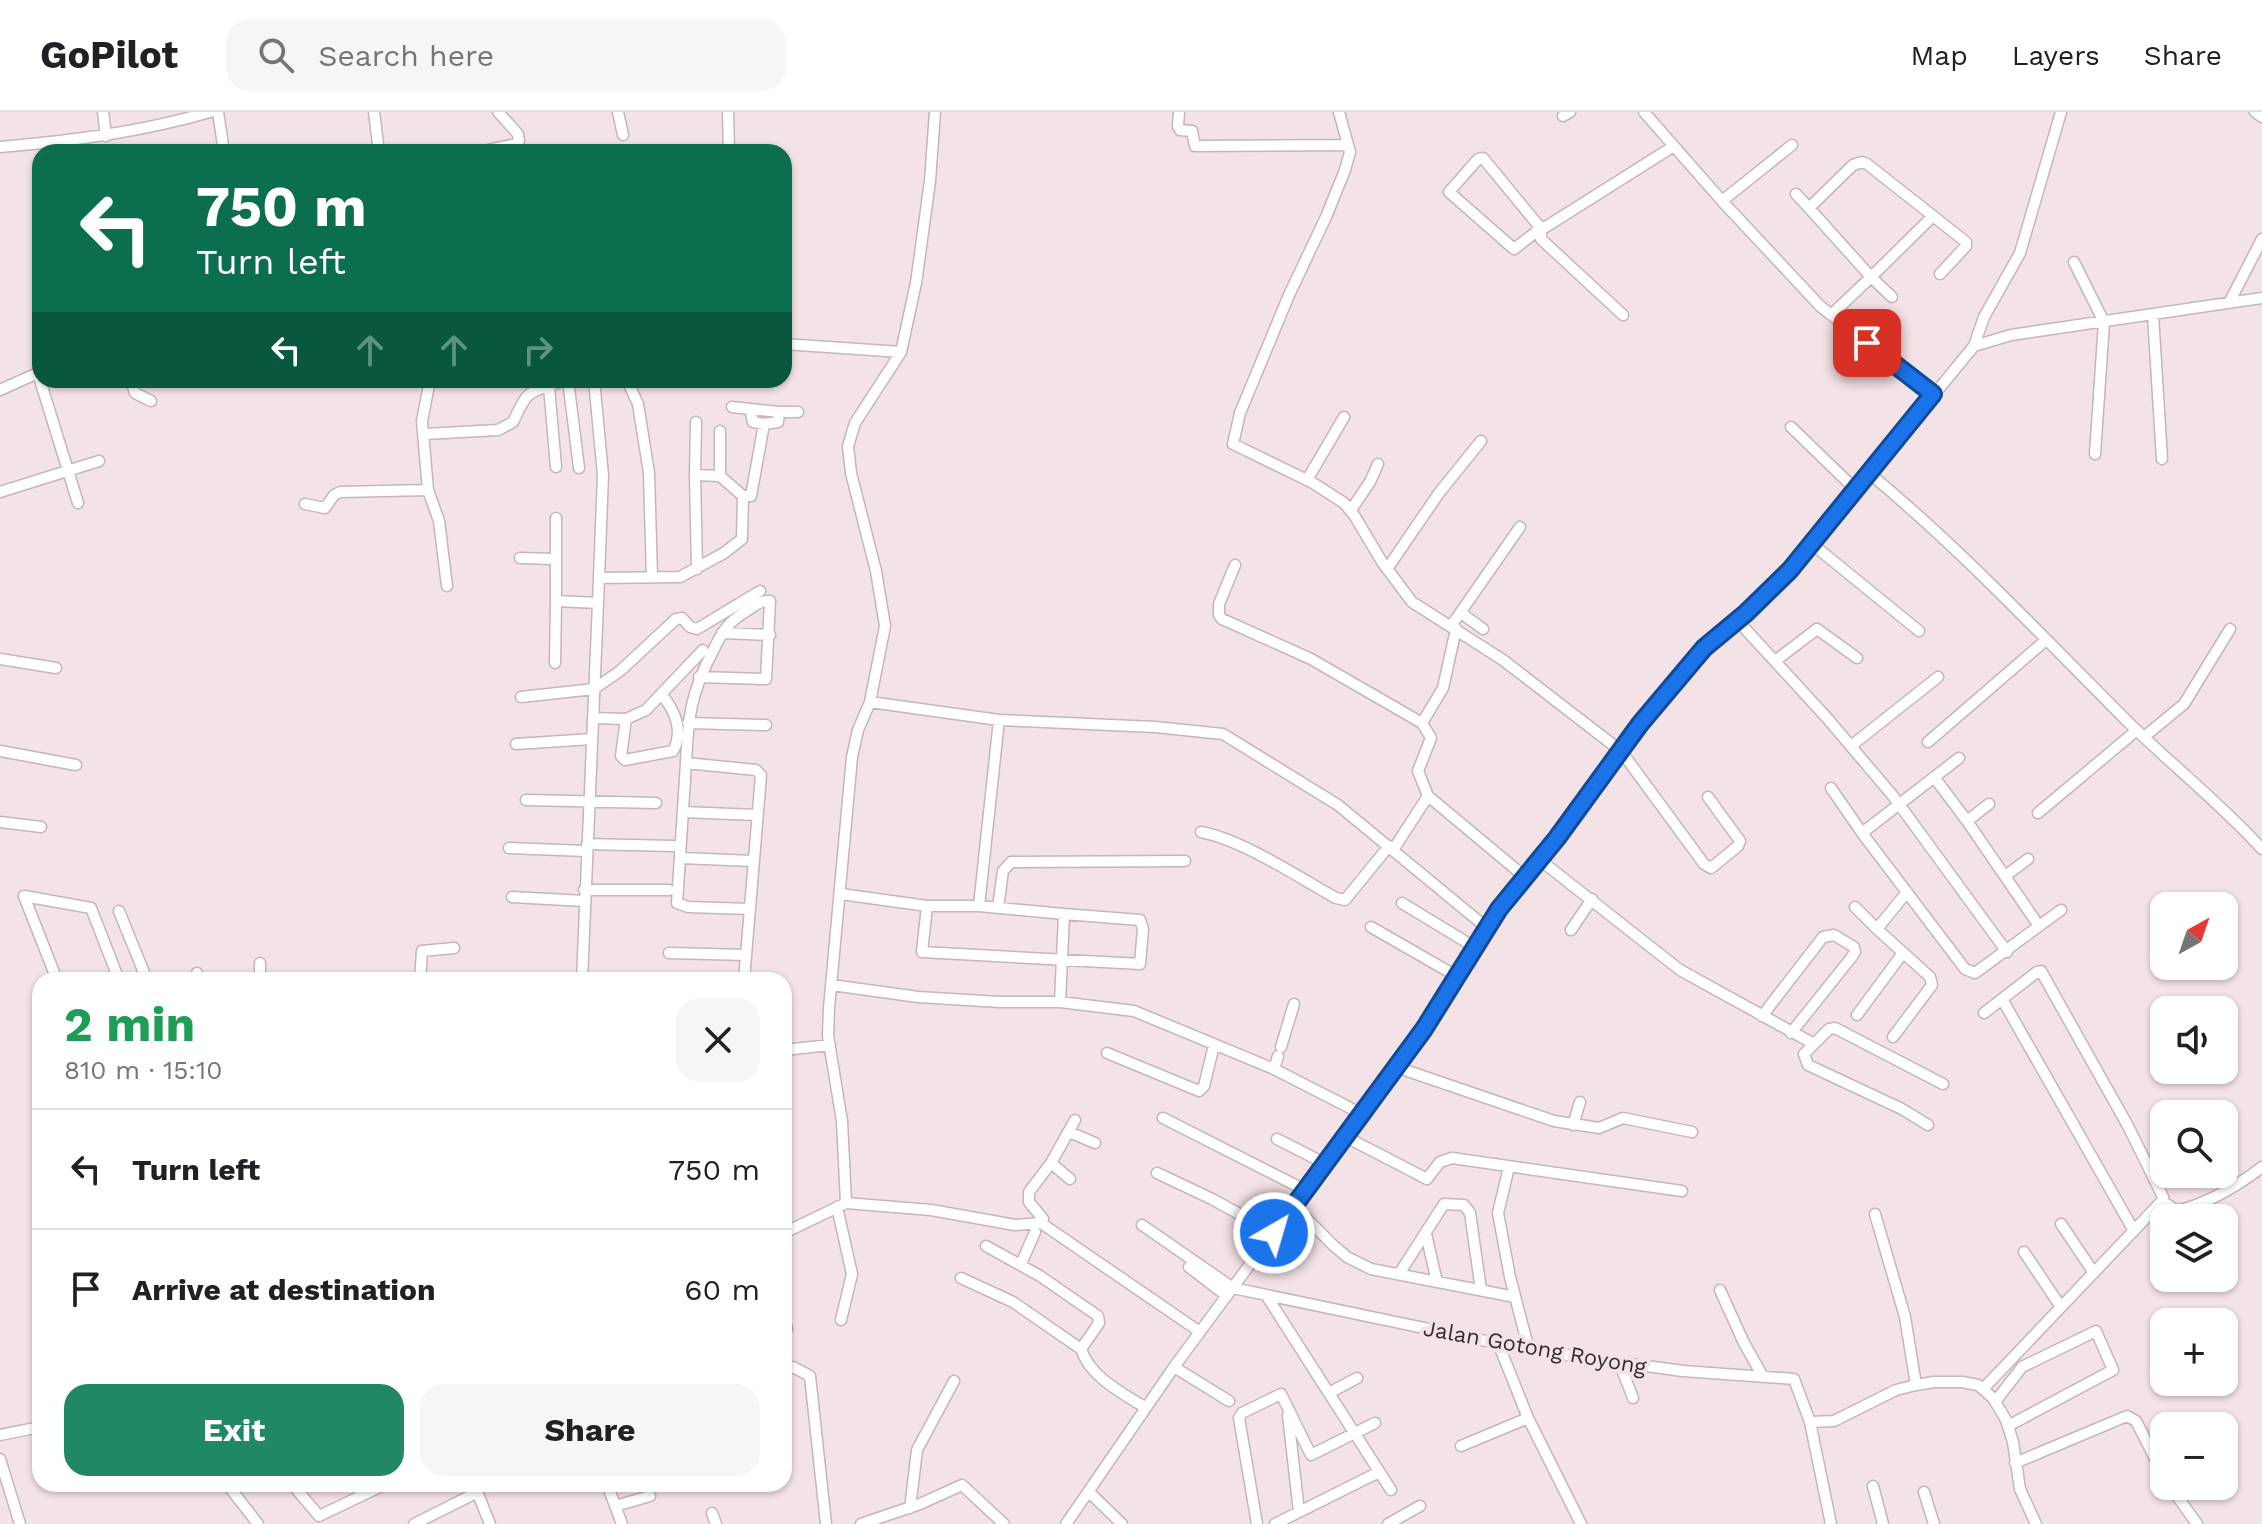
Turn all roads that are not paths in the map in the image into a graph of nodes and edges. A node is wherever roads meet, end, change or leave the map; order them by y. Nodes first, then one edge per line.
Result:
1 (103, 112) edge
2 (210, 112) edge
3 (218, 112) edge
4 (374, 112) edge
5 (498, 112) edge
6 (618, 112) edge
7 (728, 112) edge
8 (935, 112) edge
9 (1179, 112) edge
10 (1339, 112) edge
11 (1644, 112) edge
12 (2061, 112) edge
13 (2255, 112) edge
14 (2262, 117) edge
15 (623, 135) dead end
16 (106, 136) junction
17 (223, 144) edge
18 (378, 144) edge
19 (516, 144) edge
20 (729, 144) edge
21 (1348, 145) junction
22 (1792, 145) dead end
23 (1674, 146) junction
24 (0, 147) edge
25 (1796, 194) dead end
26 (1722, 201) junction
27 (1809, 208) junction
28 (1933, 216) junction
29 (1541, 228) junction
30 (2262, 239) edge
31 (2074, 262) dead end
32 (1940, 274) dead end
33 (1871, 277) junction
34 (1892, 297) dead end
35 (2262, 298) edge
36 (2229, 303) junction
37 (1623, 315) dead end
38 (1831, 315) junction
39 (2153, 315) junction
40 (2104, 322) junction
41 (792, 345) edge
42 (1974, 346) junction
43 (901, 352) junction
44 (32, 379) edge
45 (44, 388) edge
46 (133, 388) edge
47 (428, 388) edge
48 (544, 388) edge
49 (549, 388) edge
50 (567, 388) edge
51 (595, 388) edge
52 (631, 388) edge
53 (0, 390) edge
54 (1933, 394) junction
55 (151, 401) dead end
56 (732, 407) dead end
57 (750, 409) junction
58 (779, 412) junction
59 (798, 412) dead end
60 (1344, 417) dead end
61 (696, 422) dead end
62 (764, 424) junction
63 (1791, 427) dead end
64 (720, 431) dead end
65 (425, 434) junction
66 (1481, 441) dead end
67 (2095, 454) dead end
68 (2162, 459) dead end
69 (99, 461) dead end
70 (1378, 464) dead end
71 (556, 467) dead end
72 (579, 468) dead end
73 (69, 471) junction
74 (1869, 473) junction
75 (695, 475) junction
76 (720, 476) junction
77 (1307, 480) junction
78 (428, 490) junction
79 (1856, 490) junction
80 (0, 492) edge
81 (743, 496) junction
82 (78, 503) dead end
83 (305, 504) dead end
84 (1351, 510) junction
85 (556, 518) dead end
86 (1520, 527) dead end
87 (1811, 543) junction
88 (520, 558) dead end
89 (555, 559) junction
90 (1235, 565) dead end
91 (697, 569) junction
92 (1387, 569) junction
93 (652, 577) junction
94 (599, 578) junction
95 (447, 586) dead end
96 (760, 591) dead end
97 (556, 601) junction
98 (598, 603) junction
99 (1461, 613) junction
100 (1737, 620) junction
101 (1453, 628) junction
102 (1483, 629) dead end
103 (2230, 629) dead end
104 (1919, 631) dead end
105 (722, 633) junction
106 (770, 635) junction
107 (2046, 640) junction
108 (703, 650) dead end
109 (1857, 658) dead end
110 (0, 659) edge
111 (1775, 661) junction
112 (555, 663) dead end
113 (56, 668) dead end
114 (699, 677) junction
115 (1938, 677) dead end
116 (594, 689) junction
117 (661, 694) junction
118 (521, 697) dead end
119 (870, 702) junction
120 (673, 708) junction
121 (646, 710) junction
122 (593, 718) junction
123 (626, 719) junction
124 (999, 720) junction
125 (688, 723) junction
126 (1422, 723) junction
127 (766, 725) dead end
128 (2140, 734) junction
129 (592, 739) junction
130 (1928, 742) dead end
131 (516, 744) dead end
132 (1851, 746) junction
133 (0, 751) edge
134 (1621, 751) junction
135 (1959, 758) dead end
136 (686, 763) junction
137 (76, 765) dead end
138 (1934, 777) junction
139 (1831, 788) dead end
140 (1428, 796) junction
141 (1708, 797) dead end
142 (526, 800) dead end
143 (589, 801) junction
144 (656, 803) dead end
145 (1899, 804) junction
146 (1989, 804) dead end
147 (683, 812) junction
148 (2038, 813) dead end
149 (757, 815) junction
150 (1967, 821) junction
151 (0, 822) edge
152 (41, 827) dead end
153 (1201, 832) dead end
154 (1862, 833) junction
155 (674, 846) dead end
156 (586, 847) junction
157 (509, 848) dead end
158 (1391, 848) junction
159 (2262, 849) edge
160 (680, 858) junction
161 (2028, 859) dead end
162 (1540, 860) junction
163 (754, 861) junction
164 (1185, 861) dead end
165 (2005, 876) junction
166 (1525, 877) junction
167 (993, 883) junction
168 (669, 890) dead end
169 (1907, 892) junction
170 (841, 894) junction
171 (584, 896) junction
172 (512, 897) dead end
173 (1592, 899) junction
174 (1402, 903) dead end
175 (927, 906) junction
176 (989, 907) junction
177 (1855, 907) dead end
178 (750, 909) junction
179 (2061, 910) dead end
180 (119, 911) dead end
181 (1064, 914) junction
182 (2039, 926) junction
183 (1371, 927) dead end
184 (1487, 928) junction
185 (1877, 929) junction
186 (1571, 930) dead end
187 (454, 948) dead end
188 (1476, 948) junction
189 (2007, 952) junction
190 (669, 953) dead end
191 (1903, 953) junction
192 (746, 955) junction
193 (1061, 959) junction
194 (260, 963) dead end
195 (54, 972) edge
196 (116, 972) edge
197 (144, 972) edge
198 (260, 972) edge
199 (421, 972) edge
200 (582, 972) edge
201 (745, 972) edge
202 (1458, 977) junction
203 (832, 985) junction
204 (2002, 999) junction
205 (1060, 1002) junction
206 (1294, 1004) dead end
207 (1984, 1013) dead end
208 (1857, 1015) dead end
209 (1762, 1016) junction
210 (1791, 1033) junction
211 (1893, 1037) dead end
212 (1814, 1044) junction
213 (830, 1045) junction
214 (1214, 1045) junction
215 (792, 1049) edge
216 (1107, 1053) dead end
217 (1396, 1067) junction
218 (1274, 1069) junction
219 (1943, 1084) dead end
220 (1580, 1102) dead end
221 (1362, 1114) junction
222 (1163, 1118) dead end
223 (1075, 1120) dead end
224 (1573, 1125) junction
225 (1928, 1125) dead end
226 (1069, 1132) junction
227 (1692, 1132) dead end
228 (1346, 1137) junction
229 (1277, 1139) dead end
230 (1095, 1143) dead end
231 (1051, 1163) junction
232 (1326, 1164) junction
233 (1509, 1167) junction
234 (2262, 1167) edge
235 (1157, 1173) dead end
236 (1070, 1179) dead end
237 (1307, 1191) junction
238 (1682, 1191) dead end
239 (2162, 1201) junction
240 (841, 1205) junction
241 (1295, 1207) junction
242 (1875, 1214) dead end
243 (2061, 1224) dead end
244 (1142, 1225) dead end
245 (1038, 1227) junction
246 (792, 1229) edge
247 (2134, 1231) junction
248 (1274, 1233) junction
249 (1426, 1234) junction
250 (986, 1246) dead end
251 (2024, 1252) dead end
252 (1021, 1264) junction
253 (1189, 1267) dead end
254 (2094, 1273) junction
255 (1399, 1274) junction
256 (961, 1278) dead end
257 (1437, 1282) junction
258 (1481, 1290) junction
259 (1720, 1290) dead end
260 (1230, 1292) junction
261 (1266, 1295) junction
262 (1515, 1297) junction
263 (2061, 1307) junction
264 (841, 1320) dead end
265 (1200, 1332) junction
266 (1498, 1343) junction
267 (1081, 1349) junction
268 (1529, 1350) junction
269 (1619, 1362) junction
270 (792, 1367) edge
271 (1174, 1367) junction
272 (1763, 1377) junction
273 (1357, 1378) dead end
274 (954, 1381) dead end
275 (1916, 1385) junction
276 (1983, 1389) junction
277 (1329, 1393) junction
278 (1633, 1398) dead end
279 (1229, 1401) dead end
280 (1995, 1402) junction
281 (1287, 1406) junction
282 (1146, 1408) junction
283 (1528, 1418) junction
284 (1810, 1422) junction
285 (1375, 1423) dead end
286 (2008, 1426) junction
287 (32, 1429) edge
288 (1355, 1434) junction
289 (0, 1435) edge
290 (1461, 1446) dead end
291 (2150, 1448) edge
292 (1311, 1455) junction
293 (0, 1459) edge
294 (1294, 1463) junction
295 (2015, 1463) junction
296 (1379, 1472) junction
297 (1873, 1486) dead end
298 (1391, 1490) dead end
299 (233, 1492) edge
300 (299, 1492) edge
301 (361, 1492) edge
302 (369, 1492) edge
303 (469, 1492) edge
304 (478, 1492) edge
305 (610, 1492) edge
306 (1089, 1492) junction
307 (1924, 1492) dead end
308 (363, 1495) junction
309 (650, 1496) dead end
310 (2180, 1500) edge
311 (615, 1506) junction
312 (1420, 1506) dead end
313 (910, 1508) junction
314 (1299, 1512) junction
315 (865, 1523) edge
316 (20, 1524) edge
317 (258, 1524) edge
318 (414, 1524) edge
319 (490, 1524) edge
320 (622, 1524) edge
321 (826, 1524) edge
322 (1004, 1524) edge
323 (1066, 1524) edge
324 (1122, 1524) edge
325 (1257, 1524) edge
326 (1275, 1524) edge
327 (1388, 1524) edge
328 (1581, 1524) edge
329 (1831, 1524) edge
330 (1883, 1524) edge
331 (1934, 1524) edge
332 (2036, 1524) edge
333 (2197, 1524) edge

1 - 16 street
2 - 16 street
3 - 17 street
4 - 18 street
5 - 19 street
6 - 15 street
7 - 20 street
8 - 43 street
9 - 21 street
10 - 21 street
11 - 23 street
12 - 42 street
13 - 14 street
16 - 24 street
21 - 77 street
22 - 26 street
23 - 26 street
23 - 29 street
25 - 27 street
26 - 38 street
27 - 28 street
27 - 33 street
28 - 32 street
28 - 33 street
29 - 29 street
29 - 37 street
30 - 36 street
31 - 40 street
33 - 34 street
33 - 38 street
35 - 36 street
36 - 39 street
38 - 54 street
39 - 40 street
39 - 68 street
40 - 42 street
40 - 67 street
41 - 43 street
42 - 54 street
43 - 119 street
44 - 53 street
45 - 73 street
46 - 55 street
47 - 65 street
48 - 65 street
49 - 71 street
50 - 72 street
51 - 94 street
52 - 93 street
54 - 74 street
56 - 57 street
57 - 58 street
57 - 62 street
58 - 59 street
58 - 62 street
60 - 77 street
61 - 75 street
62 - 81 street
63 - 79 street
64 - 76 street
65 - 78 street
66 - 92 street
69 - 73 street
70 - 84 street
73 - 80 street
73 - 82 street
74 - 79 street
74 - 107 street
75 - 76 street
75 - 91 street
76 - 81 street
77 - 84 street
78 - 83 street
78 - 95 street
79 - 87 street
81 - 91 street
84 - 92 street
85 - 89 street
86 - 99 street
87 - 100 street
87 - 104 street
88 - 89 street
89 - 97 street
90 - 126 street
91 - 93 street
92 - 101 street
93 - 94 street
94 - 98 street
96 - 116 street
97 - 98 street
97 - 112 street
98 - 116 street
99 - 101 street
99 - 102 street
100 - 111 street
100 - 134 street
101 - 126 street
101 - 134 street
103 - 128 street
105 - 106 street
105 - 106 street
105 - 114 street
106 - 114 street
107 - 128 street
107 - 130 street
108 - 117 street
109 - 111 street
110 - 113 street
111 - 132 street
114 - 125 street
115 - 132 street
116 - 118 street
116 - 122 street
117 - 120 street
117 - 121 street
119 - 124 street
119 - 170 street
120 - 121 street
120 - 123 street
121 - 123 street
122 - 123 street
122 - 129 street
124 - 158 street
124 - 167 street
125 - 127 street
125 - 136 street
126 - 140 street
128 - 148 street
128 - 159 street
129 - 131 street
129 - 143 street
132 - 145 street
133 - 137 street
134 - 141 street
134 - 162 street
135 - 138 street
136 - 147 street
136 - 149 street
138 - 145 street
138 - 150 street
139 - 154 street
140 - 158 street
140 - 166 street
142 - 143 street
143 - 144 street
143 - 156 street
145 - 154 street
145 - 189 street
146 - 150 street
147 - 149 street
147 - 160 street
149 - 163 street
150 - 165 street
151 - 152 street
153 - 158 street
154 - 169 street
155 - 156 street
156 - 157 street
156 - 171 street
158 - 184 street
160 - 163 street
160 - 178 street
161 - 165 street
162 - 166 street
162 - 173 street
163 - 178 street
164 - 167 street
165 - 182 street
166 - 184 street
167 - 176 street
167 - 176 street
168 - 171 street
169 - 185 street
169 - 189 street
170 - 175 street
170 - 203 street
171 - 172 street
171 - 200 street
173 - 186 street
173 - 209 street
174 - 188 street
175 - 176 street
175 - 193 street
176 - 181 street
177 - 185 street
178 - 192 street
179 - 182 street
180 - 197 street
181 - 193 street
181 - 193 street
182 - 189 street
183 - 202 street
184 - 188 street
185 - 191 street
187 - 199 street
188 - 202 street
190 - 192 street
191 - 208 street
191 - 211 street
192 - 201 street
193 - 205 street
194 - 198 street
195 - 196 street
202 - 217 street
203 - 205 street
203 - 213 street
204 - 207 street
204 - 239 street
204 - 247 street
205 - 214 street
206 - 218 street
209 - 210 street
209 - 210 street
210 - 212 street
212 - 219 street
212 - 225 street
213 - 215 street
213 - 240 street
214 - 216 street
214 - 218 street
217 - 221 street
217 - 224 street
218 - 221 street
220 - 224 street
221 - 228 street
222 - 237 street
223 - 226 street
224 - 227 street
226 - 230 street
226 - 231 street
228 - 232 street
228 - 233 street
229 - 232 street
231 - 236 street
231 - 245 street
232 - 237 street
233 - 238 street
233 - 262 street
234 - 239 street
235 - 248 street
237 - 241 street
239 - 247 street
240 - 245 street
240 - 246 street
240 - 264 street
241 - 248 street
241 - 255 street
242 - 275 street
243 - 254 street
244 - 260 street
245 - 252 street
245 - 265 street
247 - 254 street
248 - 260 street
249 - 255 street
249 - 257 street
249 - 258 street
250 - 252 street
251 - 263 street
252 - 267 street
253 - 260 street
254 - 263 street
255 - 257 street
256 - 267 street
257 - 258 street
258 - 262 street
259 - 272 street
260 - 261 street, Jalan Gotong Royong
260 - 265 street
261 - 266 street, Jalan Gotong Royong
261 - 277 street
262 - 268 street
263 - 276 street
265 - 271 street
266 - 268 street, Jalan Gotong Royong
266 - 283 street
267 - 282 street
268 - 269 street, Jalan Gotong Royong
269 - 272 street, Jalan Gotong Royong
269 - 278 street
270 - 321 street
271 - 279 street
271 - 282 street
272 - 284 street, Jalan Gotong Royong
273 - 277 street
274 - 313 street
275 - 276 street
275 - 284 street
276 - 280 street
277 - 288 street
280 - 286 street
280 - 286 street
281 - 292 street
281 - 294 street
281 - 325 street
282 - 306 street
283 - 290 street
283 - 328 street
284 - 329 street
285 - 288 street
286 - 295 street
287 - 289 street
288 - 292 street
288 - 296 street
291 - 295 street
292 - 294 street
293 - 316 street
294 - 314 street
295 - 332 street
296 - 298 street
296 - 314 street
297 - 330 street
299 - 317 street
300 - 308 street
301 - 308 street
302 - 308 street
303 - 318 street
304 - 319 street
305 - 311 street
306 - 323 street
306 - 324 street
307 - 331 street
309 - 311 street
310 - 333 street
311 - 320 street
312 - 327 street
313 - 315 street
313 - 322 street
314 - 326 street

